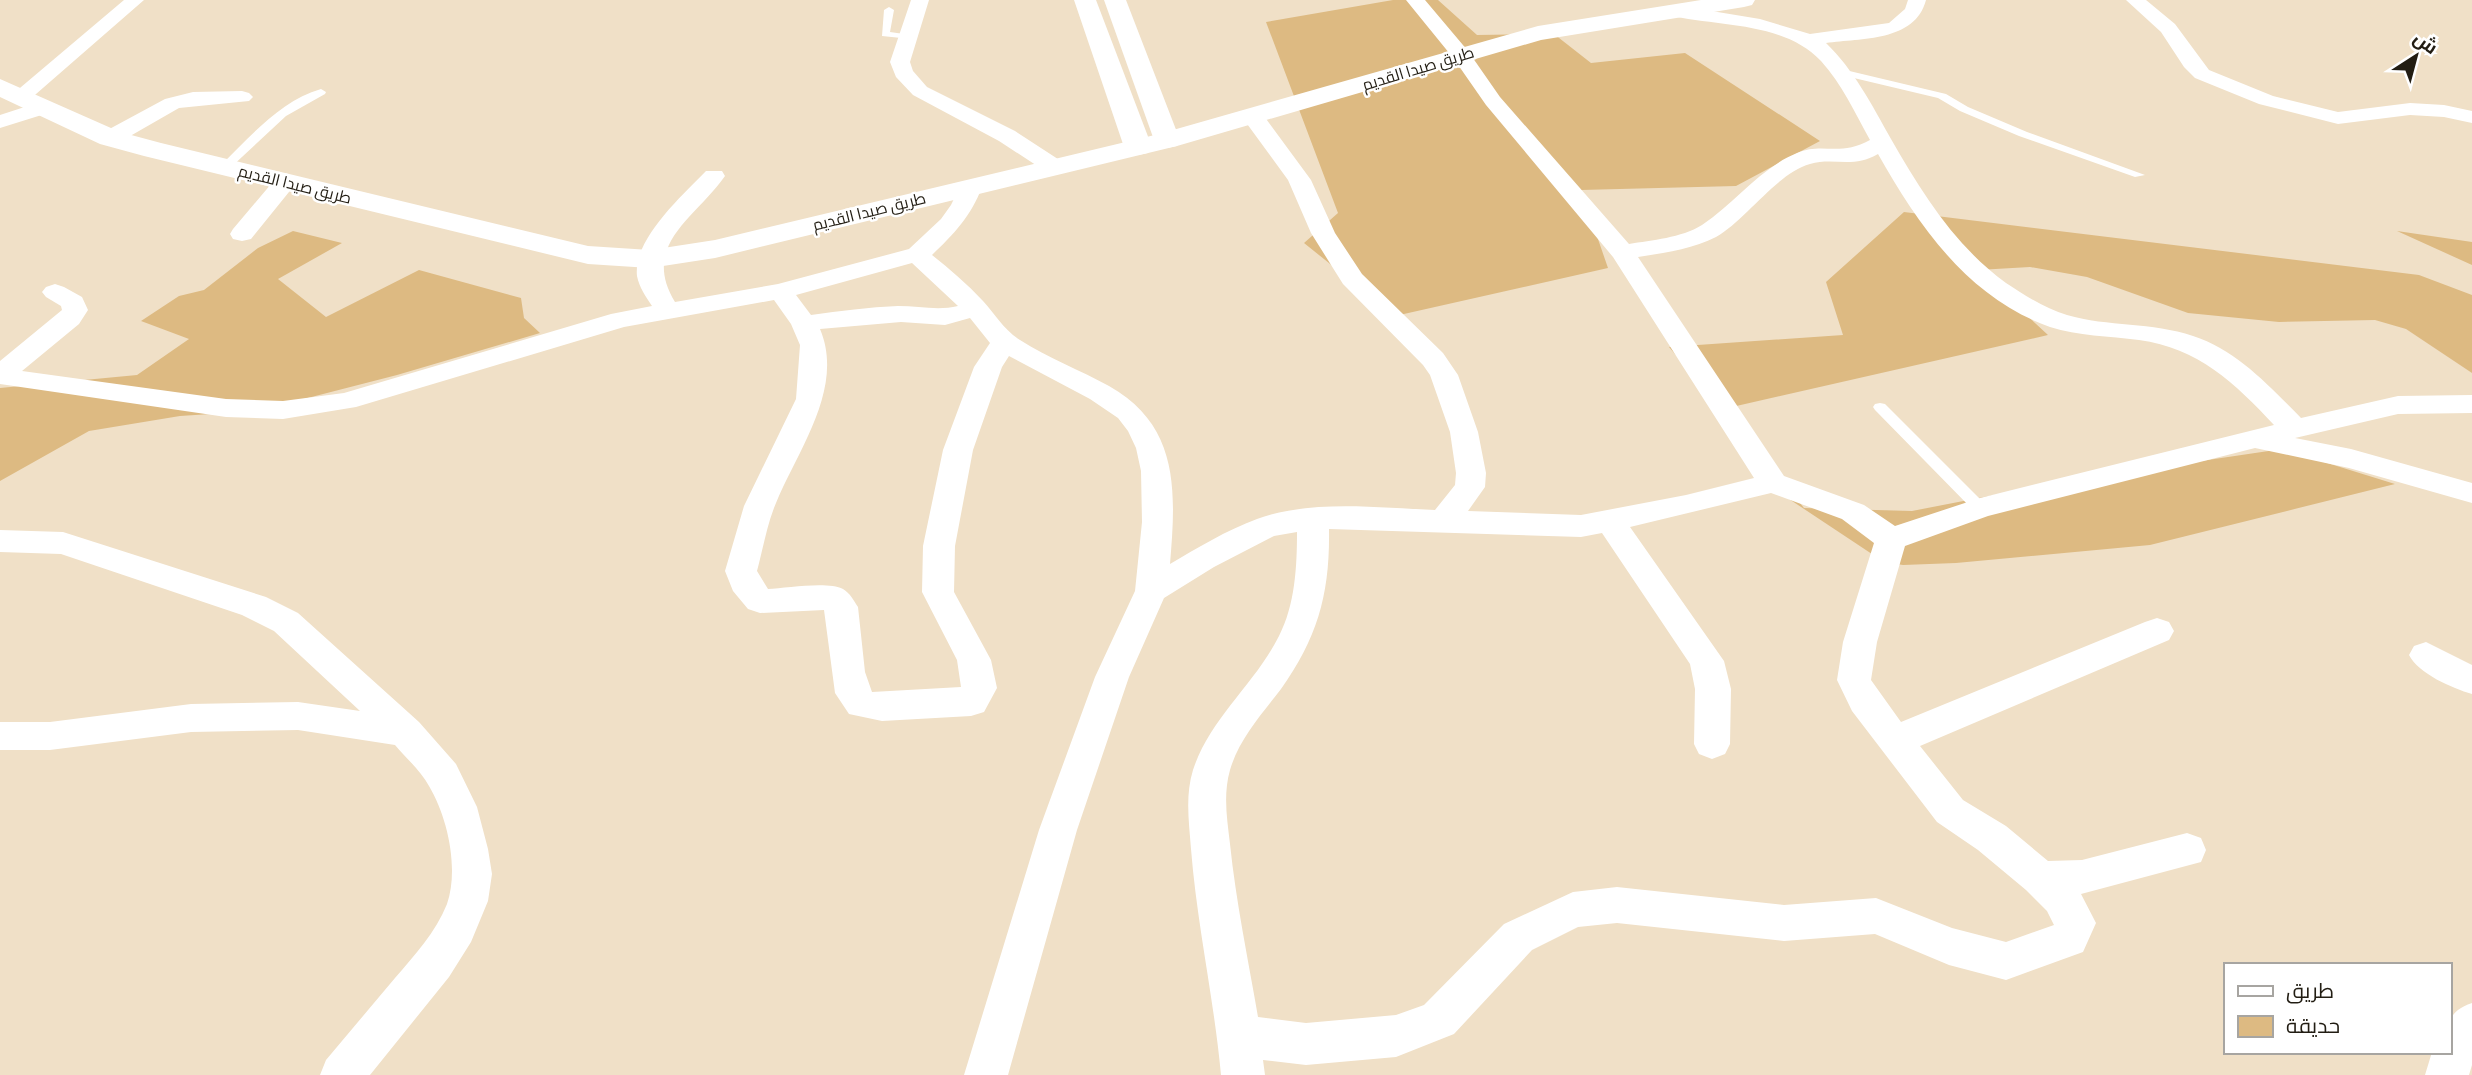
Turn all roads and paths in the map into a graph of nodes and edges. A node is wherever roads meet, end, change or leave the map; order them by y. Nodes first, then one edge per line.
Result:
1 (135, 0) edge
2 (920, 0) edge
3 (1085, 0) edge
4 (1115, 0) edge
5 (1415, 0) edge
6 (1744, 0) edge
7 (1917, 0) edge
8 (2135, 0) edge
9 (1714, 2) edge
10 (889, 10) dead end
11 (1675, 11) junction
12 (908, 37) junction
13 (1807, 40) junction
14 (1461, 55) junction
15 (1841, 72) junction
16 (321, 92) dead end
17 (21, 97) edge
18 (242, 97) dead end
19 (1253, 117) junction
20 (2472, 117) edge
21 (0, 122) edge
22 (110, 138) junction
23 (1167, 140) junction
24 (1882, 142) junction
25 (1138, 147) junction
26 (225, 167) junction
27 (1056, 168) junction
28 (2139, 175) dead end
29 (714, 176) dead end
30 (285, 182) junction
31 (971, 187) junction
32 (242, 234) dead end
33 (1623, 253) junction
34 (917, 255) junction
35 (650, 259) junction
36 (782, 290) junction
37 (55, 292) dead end
38 (975, 309) junction
39 (667, 311) junction
40 (804, 324) junction
41 (1004, 342) junction
42 (0, 375) edge
43 (2472, 404) edge
44 (1880, 407) dead end
45 (2295, 429) junction
46 (2253, 439) junction
47 (1773, 483) junction
48 (2472, 494) edge
49 (1980, 508) junction
50 (1313, 519) junction
51 (1610, 521) junction
52 (1443, 522) junction
53 (1891, 539) junction
54 (0, 541) edge
55 (1151, 591) junction
56 (2157, 631) dead end
57 (2426, 655) dead end
58 (2472, 681) edge
59 (406, 732) junction
60 (0, 736) edge
61 (1894, 741) junction
62 (1712, 744) dead end
63 (2187, 850) dead end
64 (2040, 878) junction
65 (2472, 1023) edge
66 (1240, 1036) junction
67 (342, 1075) edge
68 (986, 1075) edge
69 (1243, 1075) edge
70 (2446, 1075) edge

1 - 17 street
2 - 12 street
3 - 25 main road
4 - 23 main road
5 - 14 street
6 - 9 main road, طريق صيدا القديم
7 - 13 street
8 - 20 street
9 - 11 main road, طريق صيدا القديم
10 - 12 lane
11 - 13 street
11 - 14 main road, طريق صيدا القديم
12 - 27 street
13 - 15 street
14 - 19 main road, طريق صيدا القديم
14 - 33 street
15 - 24 street
15 - 28 lane
16 - 26 lane
17 - 21 street
17 - 22 main road, طريق صيدا القديم
18 - 22 street
19 - 23 main road, طريق صيدا القديم
19 - 52 street
22 - 26 main road, طريق صيدا القديم
23 - 25 main road, طريق صيدا القديم
24 - 33 street
24 - 45 street
25 - 27 main road, طريق صيدا القديم
26 - 30 main road, طريق صيدا القديم
27 - 31 main road, طريق صيدا القديم
29 - 35 street
30 - 32 street
30 - 35 main road, طريق صيدا القديم
31 - 34 street
31 - 35 main road, طريق صيدا القديم
33 - 47 street
34 - 36 street
34 - 38 street
35 - 39 street
36 - 39 street
36 - 40 street
37 - 42 street
38 - 40 street
38 - 41 street
39 - 42 street
40 - 41 street
41 - 55 street
43 - 45 street
44 - 49 lane
45 - 46 street
46 - 48 street
46 - 49 street
47 - 51 street
47 - 53 street
49 - 53 street
50 - 52 street
50 - 55 street
50 - 66 street
51 - 52 street
51 - 62 street
53 - 61 street
54 - 59 street
55 - 68 street
56 - 61 street
57 - 58 street
59 - 60 street
59 - 67 street
61 - 64 street
63 - 64 street
64 - 66 street
65 - 70 street
66 - 69 street

